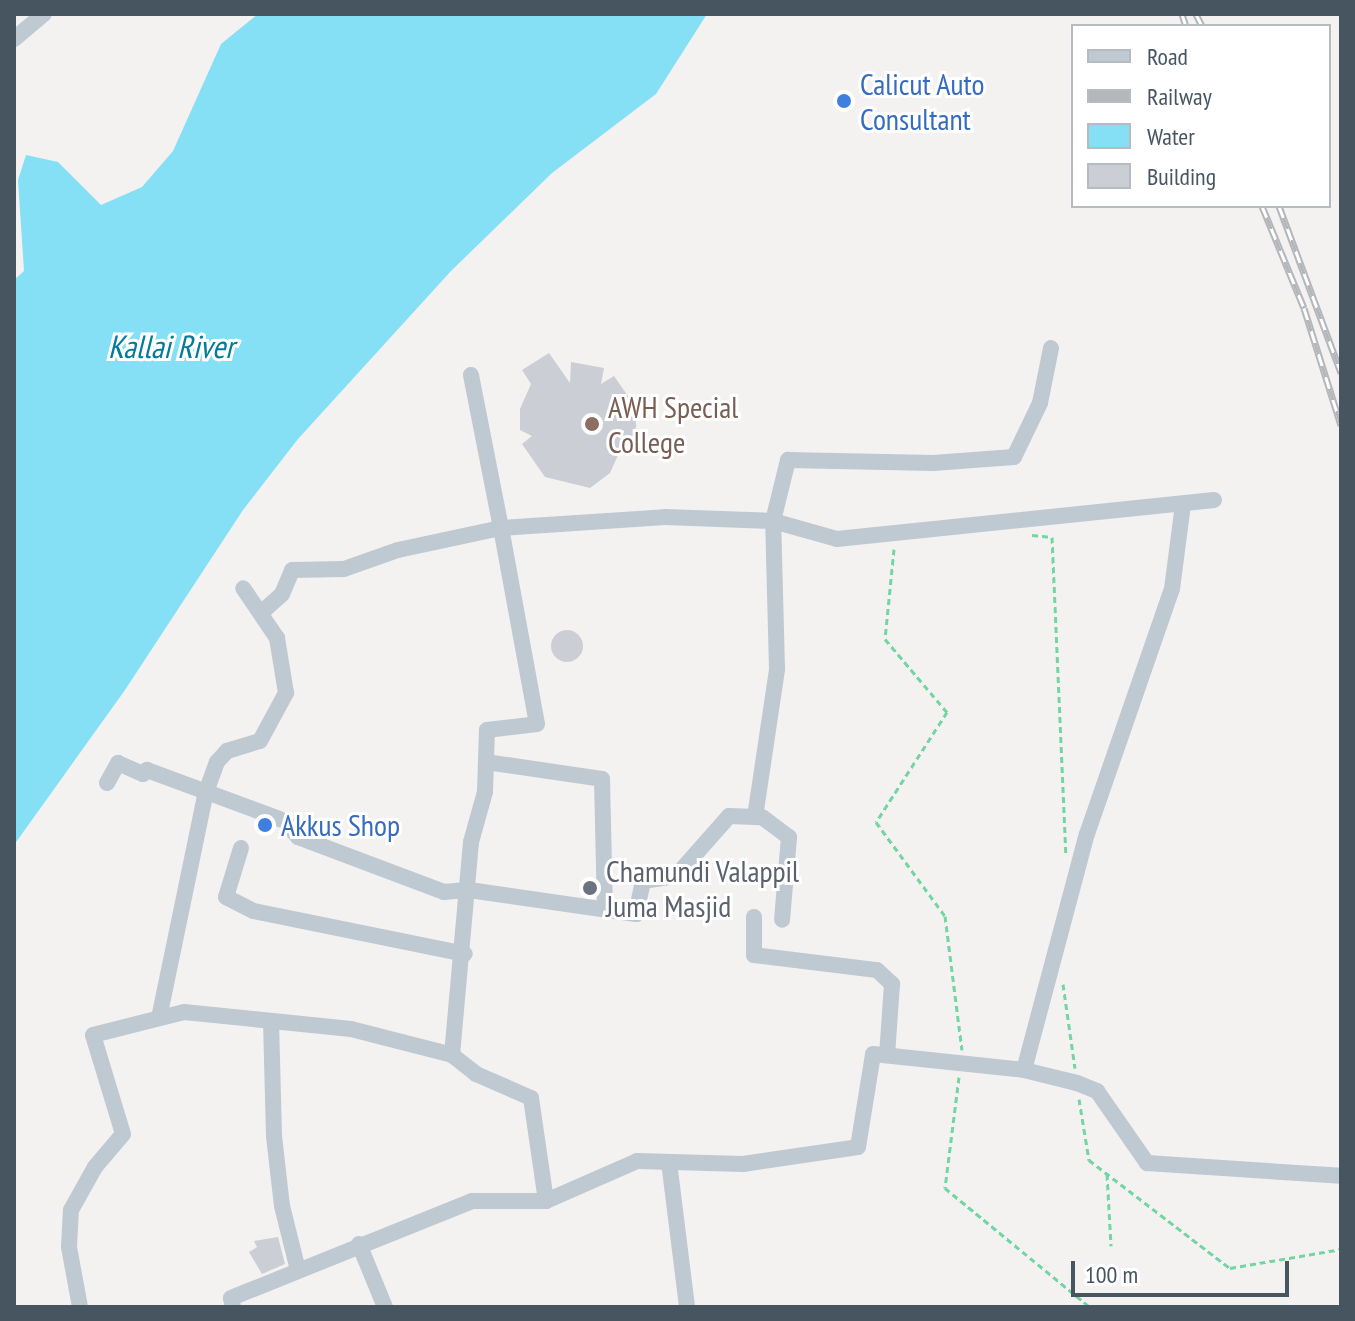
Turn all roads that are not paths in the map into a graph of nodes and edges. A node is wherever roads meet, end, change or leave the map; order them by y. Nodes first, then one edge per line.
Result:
1 (44, 14) edge
2 (14, 39) edge
3 (1051, 348) dead end
4 (471, 375) dead end
5 (1214, 500) dead end
6 (1183, 504) junction
7 (773, 521) junction
8 (501, 528) junction
9 (243, 588) dead end
10 (261, 613) junction
11 (486, 762) junction
12 (107, 783) dead end
13 (206, 792) junction
14 (755, 817) junction
15 (241, 848) dead end
16 (469, 890) junction
17 (605, 908) junction
18 (754, 917) dead end
19 (782, 920) dead end
20 (465, 954) junction
21 (159, 1018) junction
22 (271, 1021) junction
23 (452, 1055) junction
24 (887, 1055) junction
25 (1024, 1070) junction
26 (669, 1162) junction
27 (1341, 1176) edge
28 (546, 1201) junction
29 (359, 1244) junction
30 (298, 1270) junction
31 (80, 1307) edge
32 (233, 1307) edge
33 (385, 1307) edge
34 (687, 1307) edge

1 - 2 street
3 - 7 street
4 - 8 street
5 - 6 street
6 - 7 street
6 - 25 street
7 - 8 street
7 - 14 street
8 - 10 street
8 - 11 street
9 - 10 street
10 - 13 street
11 - 16 street
11 - 17 street
12 - 13 street
13 - 16 street
13 - 21 street
14 - 17 street
14 - 19 street
15 - 20 street
16 - 17 street
16 - 20 street
18 - 24 street
20 - 23 street
21 - 22 street
21 - 31 street
22 - 23 street
22 - 30 street
23 - 28 street
24 - 25 street
24 - 26 street
25 - 27 street
26 - 28 street
26 - 34 street
28 - 29 street
29 - 30 street
29 - 33 street
30 - 32 street

